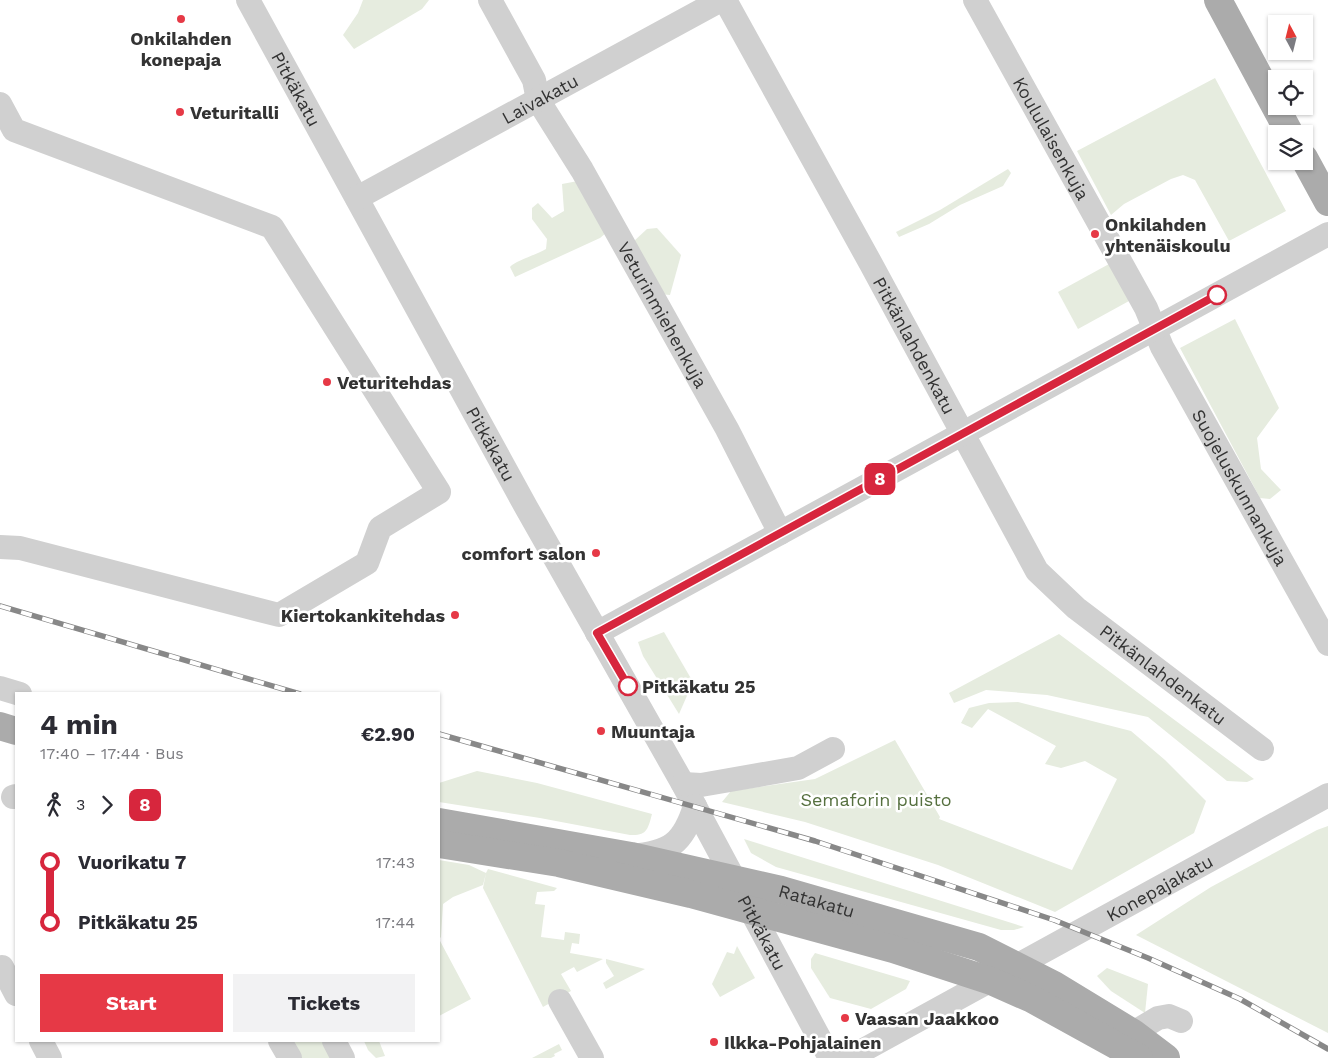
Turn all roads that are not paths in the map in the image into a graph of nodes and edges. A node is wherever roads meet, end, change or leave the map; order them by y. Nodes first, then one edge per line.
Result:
1 (248, 0) edge
2 (490, 0) edge
3 (721, 0) edge
4 (725, 0) edge
5 (976, 0) edge
6 (1218, 0) edge
7 (538, 100) junction
8 (1, 108) edge
9 (1285, 125) edge
10 (1311, 170) edge
11 (357, 198) junction
12 (1328, 202) edge
13 (1328, 234) edge
14 (1154, 329) junction
15 (962, 434) junction
16 (780, 533) junction
17 (0, 547) edge
18 (597, 633) junction
19 (1328, 644) edge
20 (0, 688) edge
21 (15, 692) edge
22 (0, 726) edge
23 (15, 731) edge
24 (832, 749) dead end
25 (1262, 749) dead end
26 (683, 784) junction
27 (1328, 796) edge
28 (695, 806) junction
29 (440, 822) edge
30 (440, 844) edge
31 (632, 856) junction
32 (734, 880) junction
33 (751, 910) junction
34 (6, 965) edge
35 (1016, 966) junction
36 (991, 980) junction
37 (15, 991) edge
38 (560, 1001) dead end
39 (1181, 1021) dead end
40 (42, 1042) edge
41 (281, 1042) edge
42 (335, 1042) edge
43 (1122, 1043) edge
44 (50, 1058) edge
45 (290, 1058) edge
46 (343, 1058) edge
47 (592, 1058) edge
48 (830, 1058) edge
49 (849, 1058) edge
50 (1166, 1058) edge

1 - 11 street, Pitkäkatu
2 - 7 street, Veturinmiehenkuja
3 - 7 street, Laivakatu
4 - 15 street, Pitkänlahdenkatu
5 - 14 street, Koululaisenkuja
6 - 9 main road
7 - 11 street, Laivakatu
7 - 16 street, Veturinmiehenkuja
8 - 17 street
10 - 12 main road
11 - 18 street, Pitkäkatu
13 - 14 street
14 - 15 street
14 - 19 street, Suojeluskunnankuja
15 - 16 street
15 - 25 street, Pitkänlahdenkatu
16 - 18 street
18 - 26 street, Pitkäkatu
20 - 21 street
22 - 23 main road
24 - 26 street
26 - 28 street, Pitkäkatu
27 - 35 street, Konepajakatu
28 - 31 street
28 - 32 street, Pitkäkatu
29 - 31 main road, Ratakatu
30 - 33 main road, Ratakatu
31 - 32 main road, Ratakatu
32 - 33 street, Pitkäkatu
32 - 35 main road, Ratakatu
33 - 36 main road, Ratakatu
33 - 48 street, Pitkäkatu
34 - 37 street
35 - 36 street, Konepajakatu
35 - 43 main road, Ratakatu
36 - 43 main road, Ratakatu
36 - 49 street, Konepajakatu
38 - 47 street
39 - 43 street
40 - 44 street
41 - 45 street
42 - 46 street
43 - 50 main road, Ratakatu

